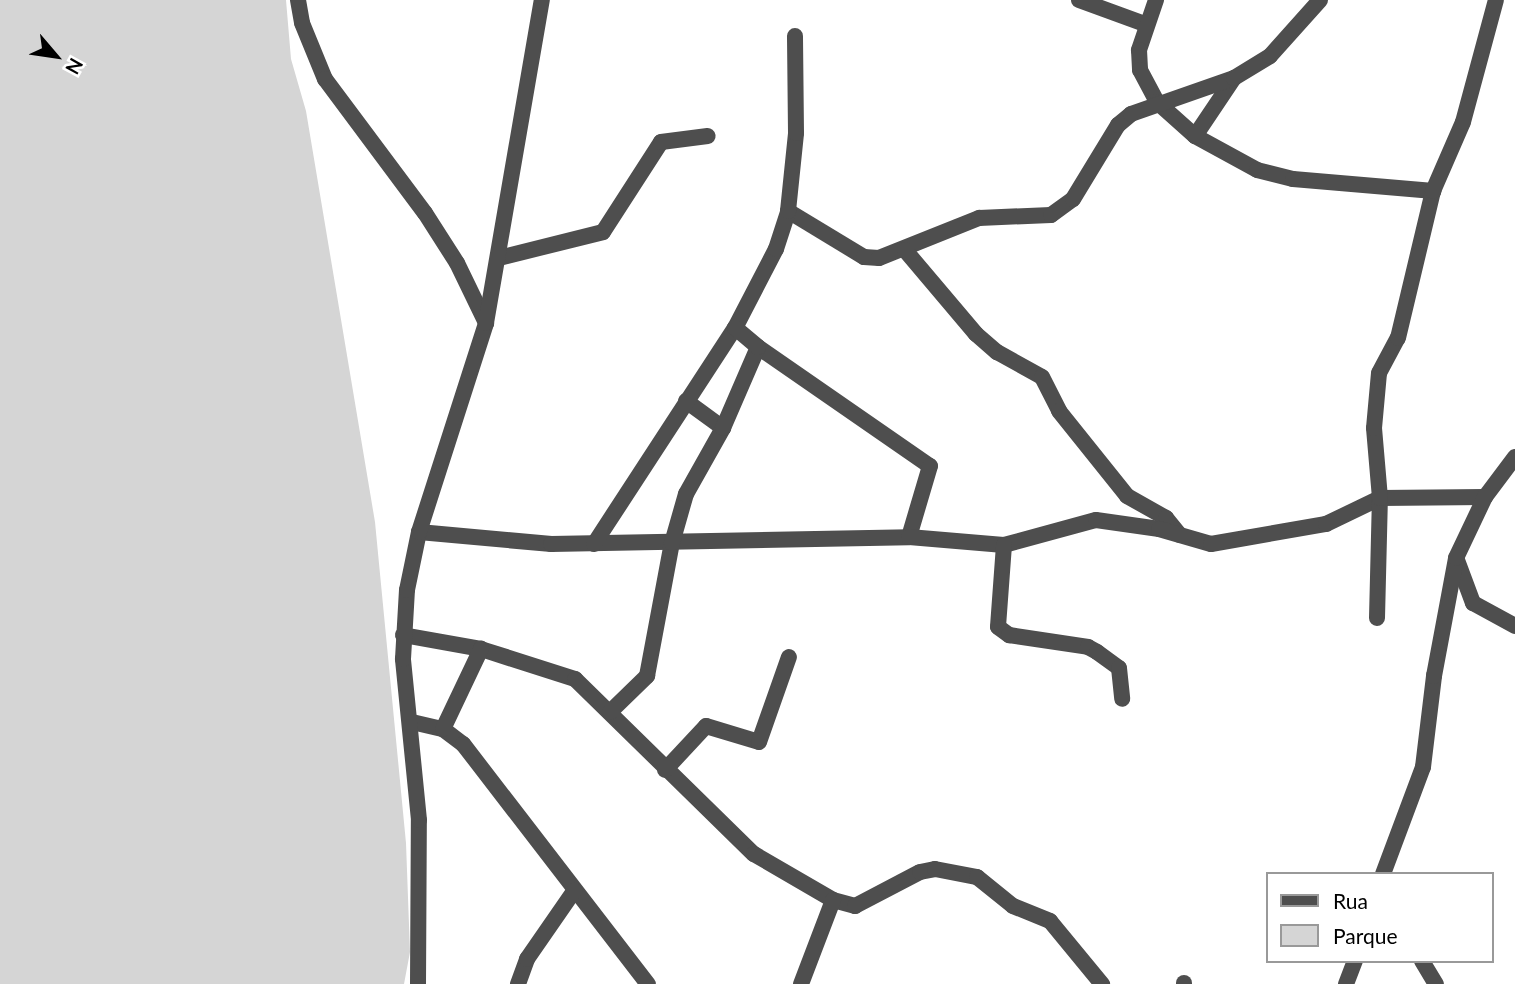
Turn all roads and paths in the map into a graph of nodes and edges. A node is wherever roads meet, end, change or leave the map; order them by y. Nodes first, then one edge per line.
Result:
1 (298, 0) edge
2 (542, 0) edge
3 (1079, 0) edge
4 (1156, 0) edge
5 (1320, 0) edge
6 (1496, 0) edge
7 (1145, 24) junction
8 (795, 36) dead end
9 (1234, 78) junction
10 (1157, 102) junction
11 (708, 136) dead end
12 (1195, 136) junction
13 (1433, 191) junction
14 (788, 211) junction
15 (905, 250) junction
16 (499, 258) junction
17 (486, 323) junction
18 (735, 328) junction
19 (758, 347) junction
20 (686, 401) junction
21 (723, 428) junction
22 (1515, 457) edge
23 (1485, 497) junction
24 (1380, 498) junction
25 (419, 532) junction
26 (1180, 534) junction
27 (909, 537) junction
28 (672, 543) junction
29 (594, 544) junction
30 (1004, 545) junction
31 (1456, 558) junction
32 (1377, 618) dead end
33 (1515, 626) edge
34 (403, 635) junction
35 (481, 649) junction
36 (789, 657) dead end
37 (1122, 699) dead end
38 (610, 712) junction
39 (412, 722) junction
40 (443, 730) junction
41 (665, 770) junction
42 (1384, 872) edge
43 (574, 891) junction
44 (833, 900) junction
45 (1354, 963) edge
46 (1423, 963) edge
47 (418, 984) edge
48 (518, 984) edge
49 (648, 984) edge
50 (801, 984) edge
51 (1102, 984) edge
52 (1346, 984) edge
53 (1436, 984) edge

1 - 17 street
2 - 16 street
3 - 7 street
4 - 7 street
5 - 9 street
6 - 13 street
7 - 10 street
8 - 14 street
9 - 10 street
9 - 12 street
10 - 12 street
10 - 15 street
11 - 16 street
12 - 13 street
13 - 24 street
14 - 15 street
14 - 18 street
15 - 26 street
16 - 17 street
17 - 25 street
18 - 19 street
18 - 20 street
19 - 21 street
19 - 27 street
20 - 21 street
20 - 29 street
21 - 28 street
22 - 23 street
23 - 24 street
23 - 31 street
24 - 26 street
24 - 32 street
25 - 29 street
25 - 34 street
26 - 30 street
27 - 28 street
27 - 30 street
28 - 29 street
28 - 38 street
30 - 37 street
31 - 33 street
31 - 42 street
34 - 35 street
34 - 39 street
35 - 38 street
35 - 40 street
36 - 41 street
38 - 41 street
39 - 40 street
39 - 47 street
40 - 43 street
41 - 44 street
43 - 48 street
43 - 49 street
44 - 50 street
44 - 51 street
45 - 52 street
46 - 53 street

